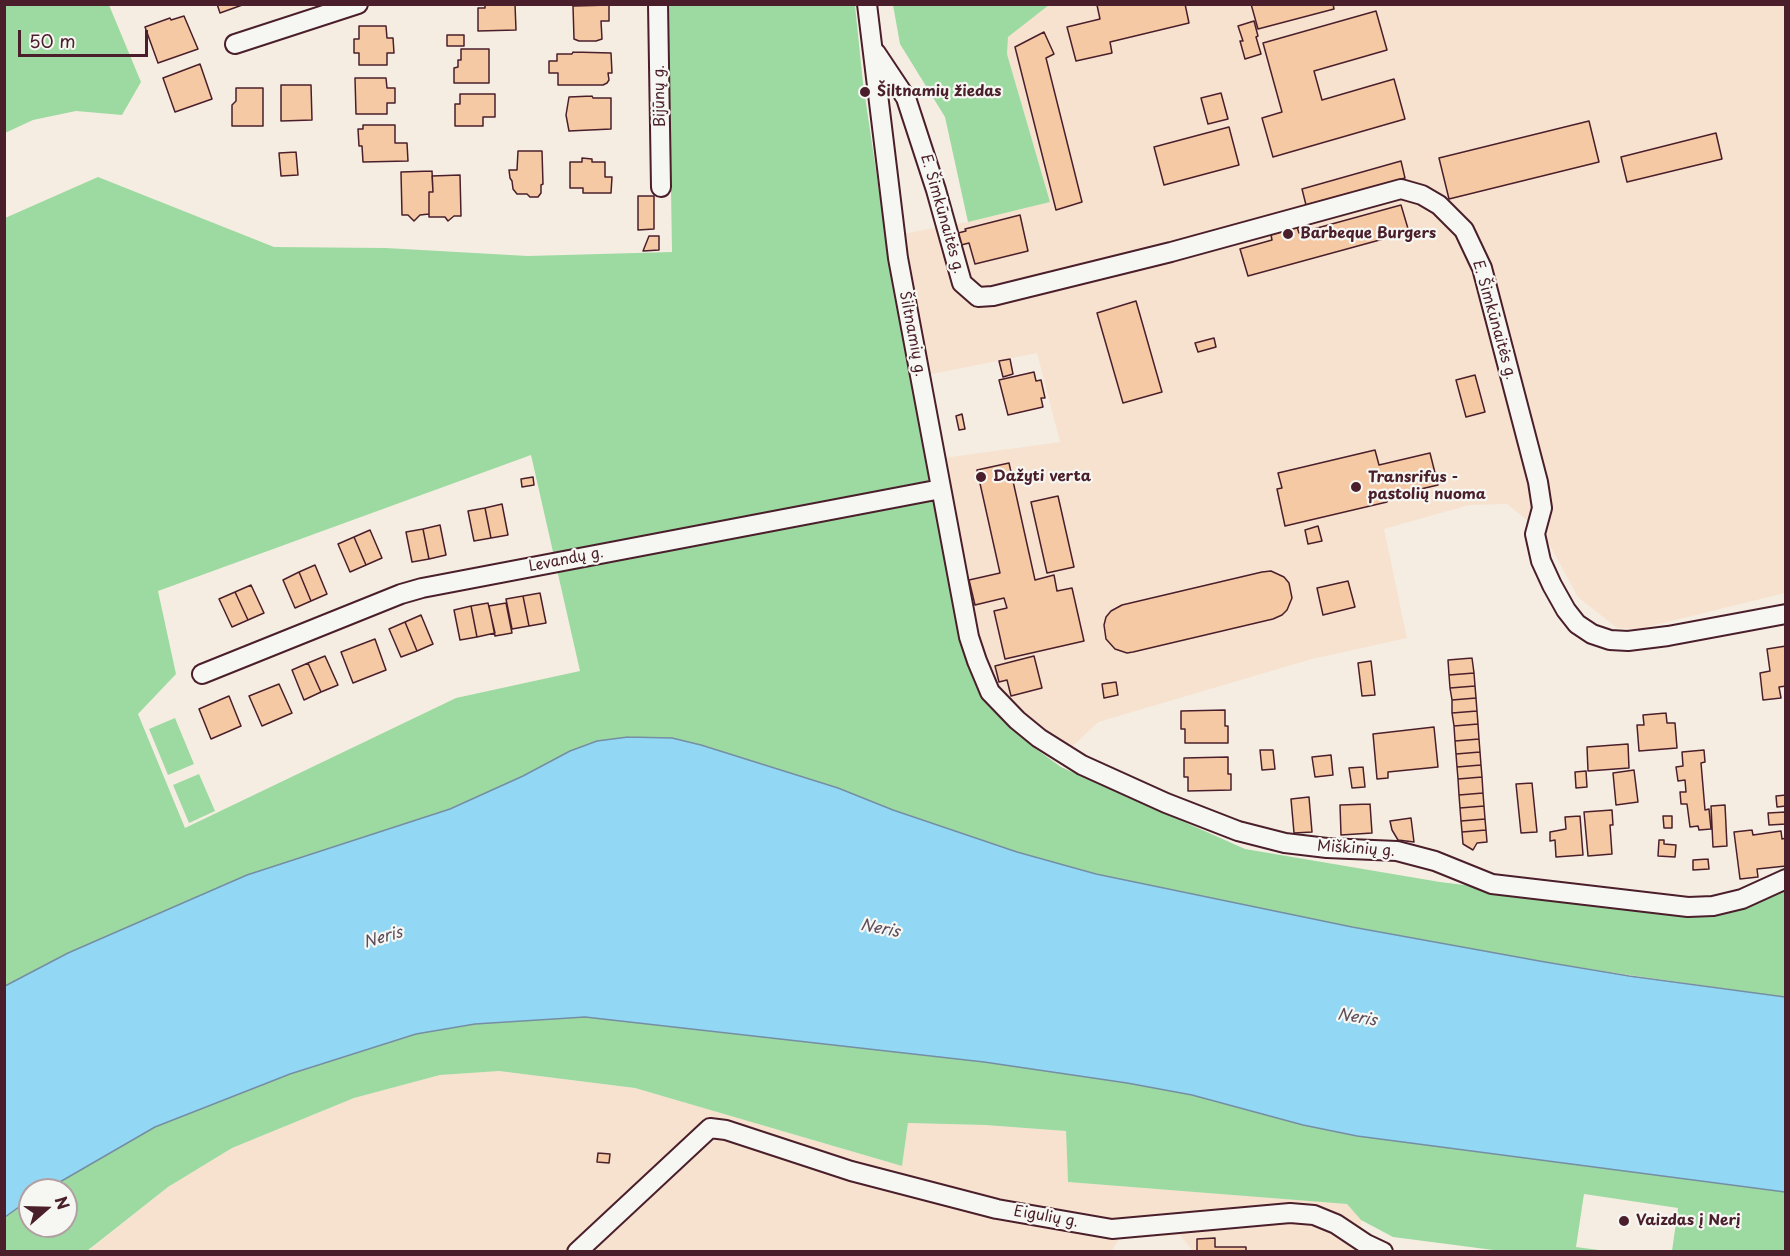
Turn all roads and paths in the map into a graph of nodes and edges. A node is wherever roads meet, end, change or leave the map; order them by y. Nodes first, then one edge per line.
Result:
1 (358, 4) edge
2 (658, 4) edge
3 (867, 4) edge
4 (235, 44) dead end
5 (873, 49) junction
6 (661, 187) dead end
7 (941, 489) junction
8 (1785, 614) edge
9 (976, 661) joint
10 (202, 674) dead end
11 (1785, 879) edge
12 (577, 1251) edge
13 (1383, 1251) edge

1 - 4 street
2 - 6 street, Bijūnų g.
3 - 5 street, Šiltnamių g.
5 - 7 street, Šiltnamių g.
5 - 8 street, E. Šimkūnaitės g.
7 - 9 street, Šiltnamių g.
7 - 10 street, Levandų g.
9 - 11 street, Miškinių g.
12 - 13 street, Eigulių g.

